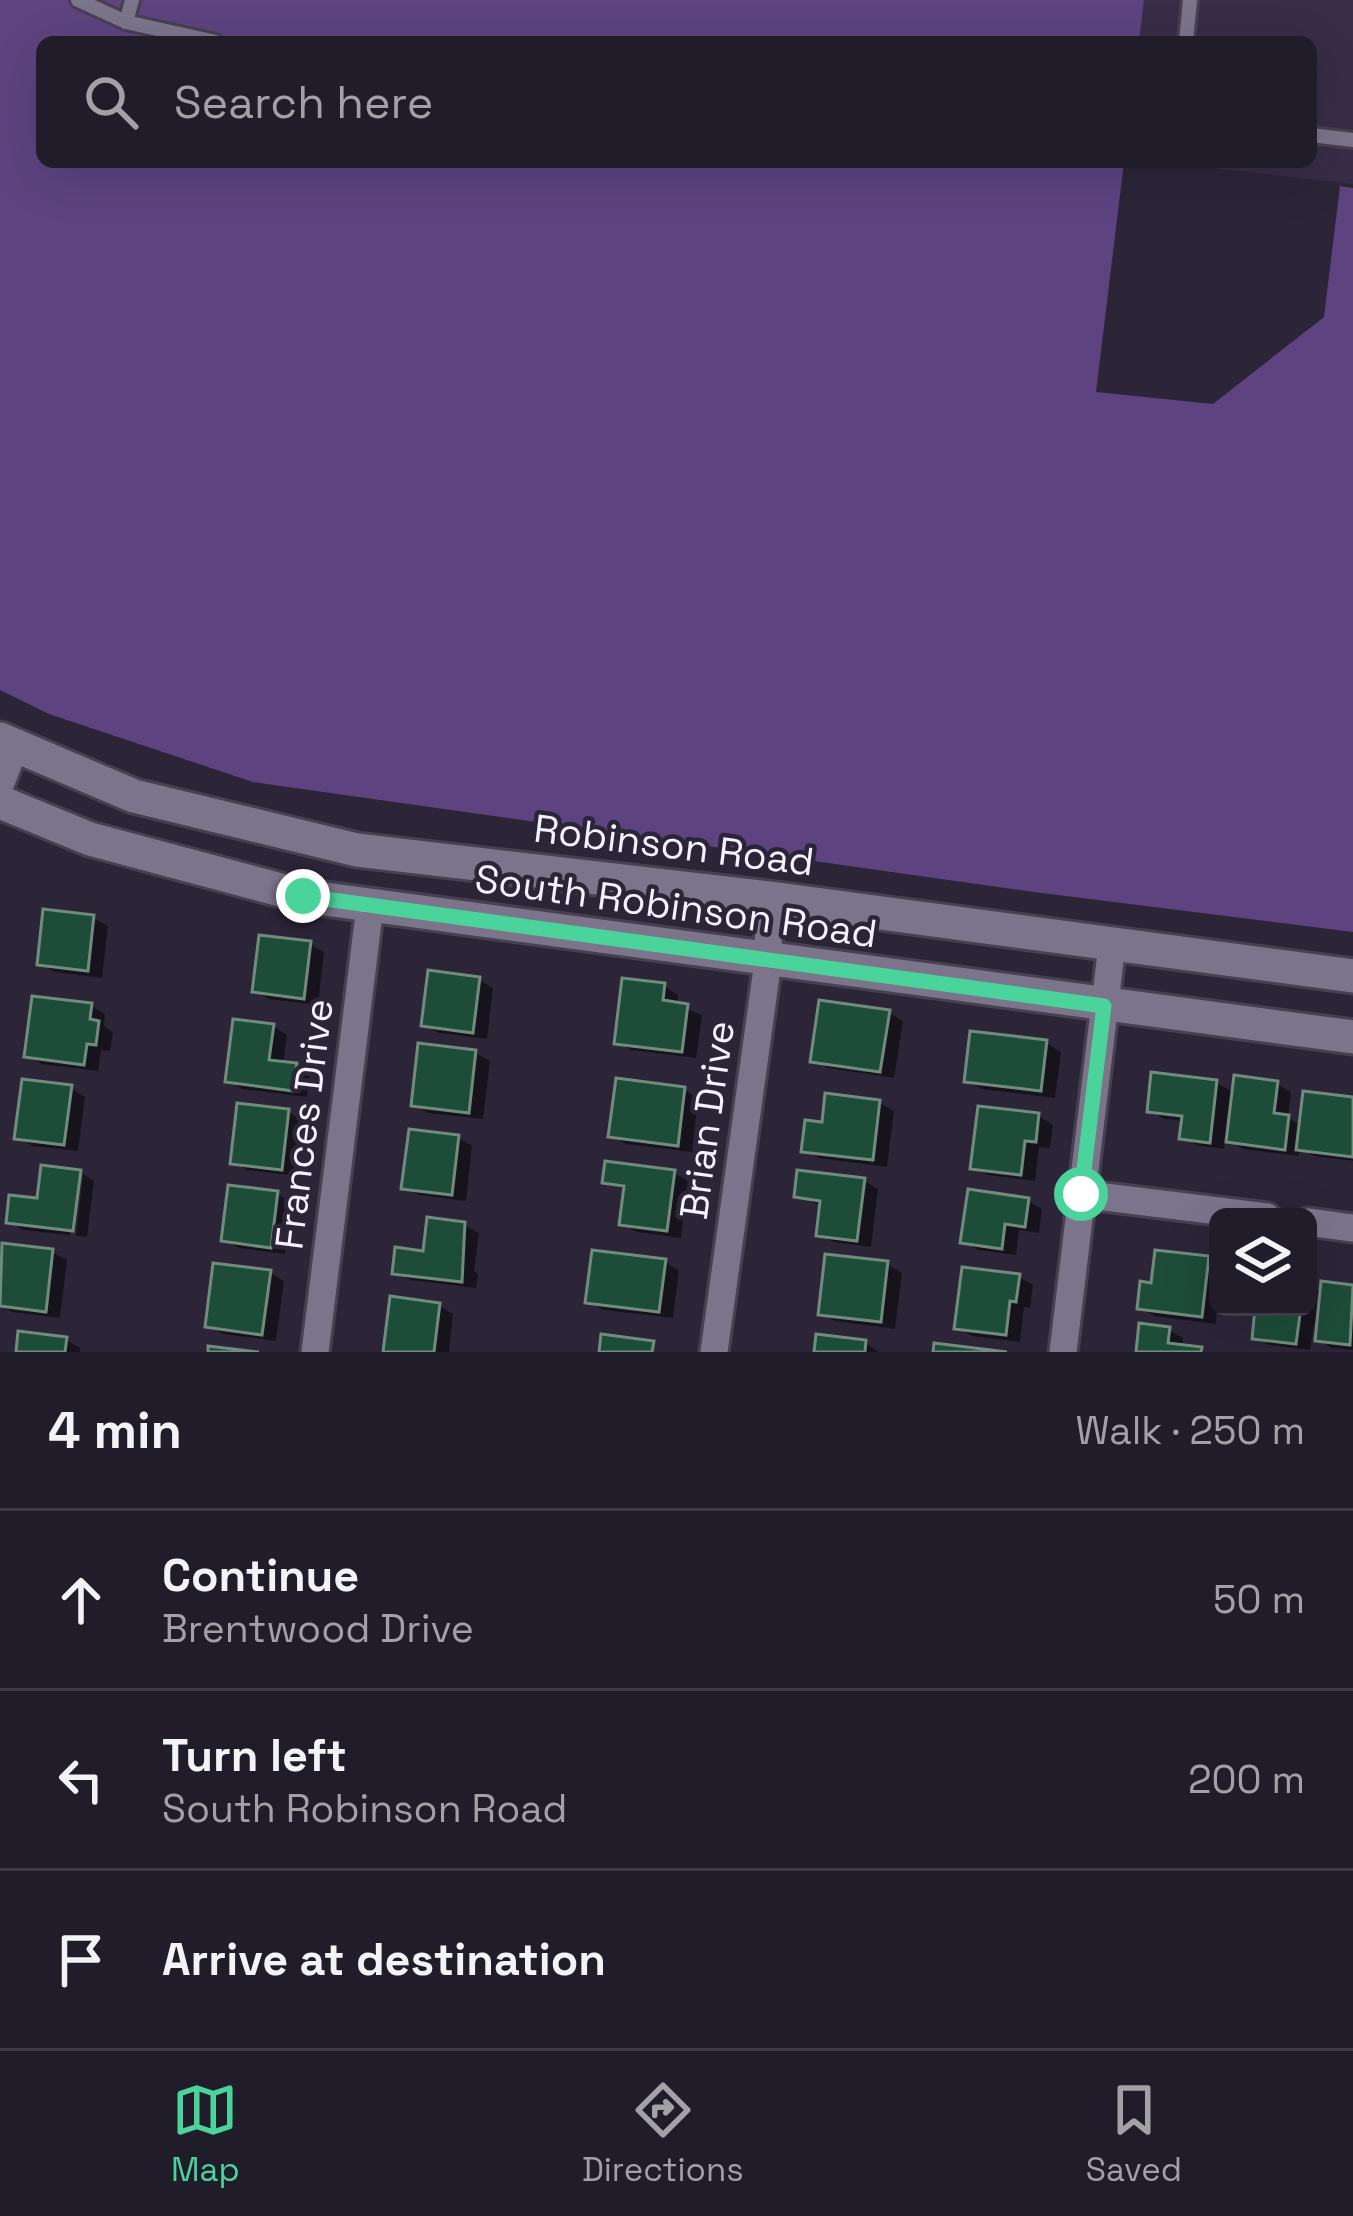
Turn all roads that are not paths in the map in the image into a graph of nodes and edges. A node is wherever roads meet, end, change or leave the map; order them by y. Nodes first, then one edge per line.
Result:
1 (78, 0) edge
2 (132, 0) edge
3 (1190, 0) edge
4 (126, 22) junction
5 (189, 36) edge
6 (1187, 36) edge
7 (1317, 135) edge
8 (1353, 140) edge
9 (8, 743) edge
10 (0, 785) edge
11 (0, 802) edge
12 (769, 898) junction
13 (370, 906) junction
14 (1112, 945) junction
15 (768, 961) junction
16 (1353, 976) edge
17 (1104, 1006) junction
18 (1353, 1037) edge
19 (1081, 1194) junction
20 (1209, 1210) edge
21 (1317, 1223) edge
22 (1353, 1228) edge
23 (315, 1352) edge
24 (714, 1352) edge
25 (1063, 1352) edge

1 - 4 lane
2 - 4 lane
3 - 6 lane
4 - 5 lane
7 - 8 lane
9 - 10 street
9 - 12 street, Robinson Road
11 - 13 street, South Robinson Road
12 - 14 street, Robinson Road
12 - 15 street, Brian Drive
13 - 15 street, South Robinson Road
13 - 23 street, Frances Drive
14 - 16 street, Robinson Road
14 - 17 street
15 - 17 street, South Robinson Road
15 - 24 street, Brian Drive
17 - 18 street, South Robinson Road
17 - 19 street
19 - 20 street
19 - 25 street
21 - 22 street

